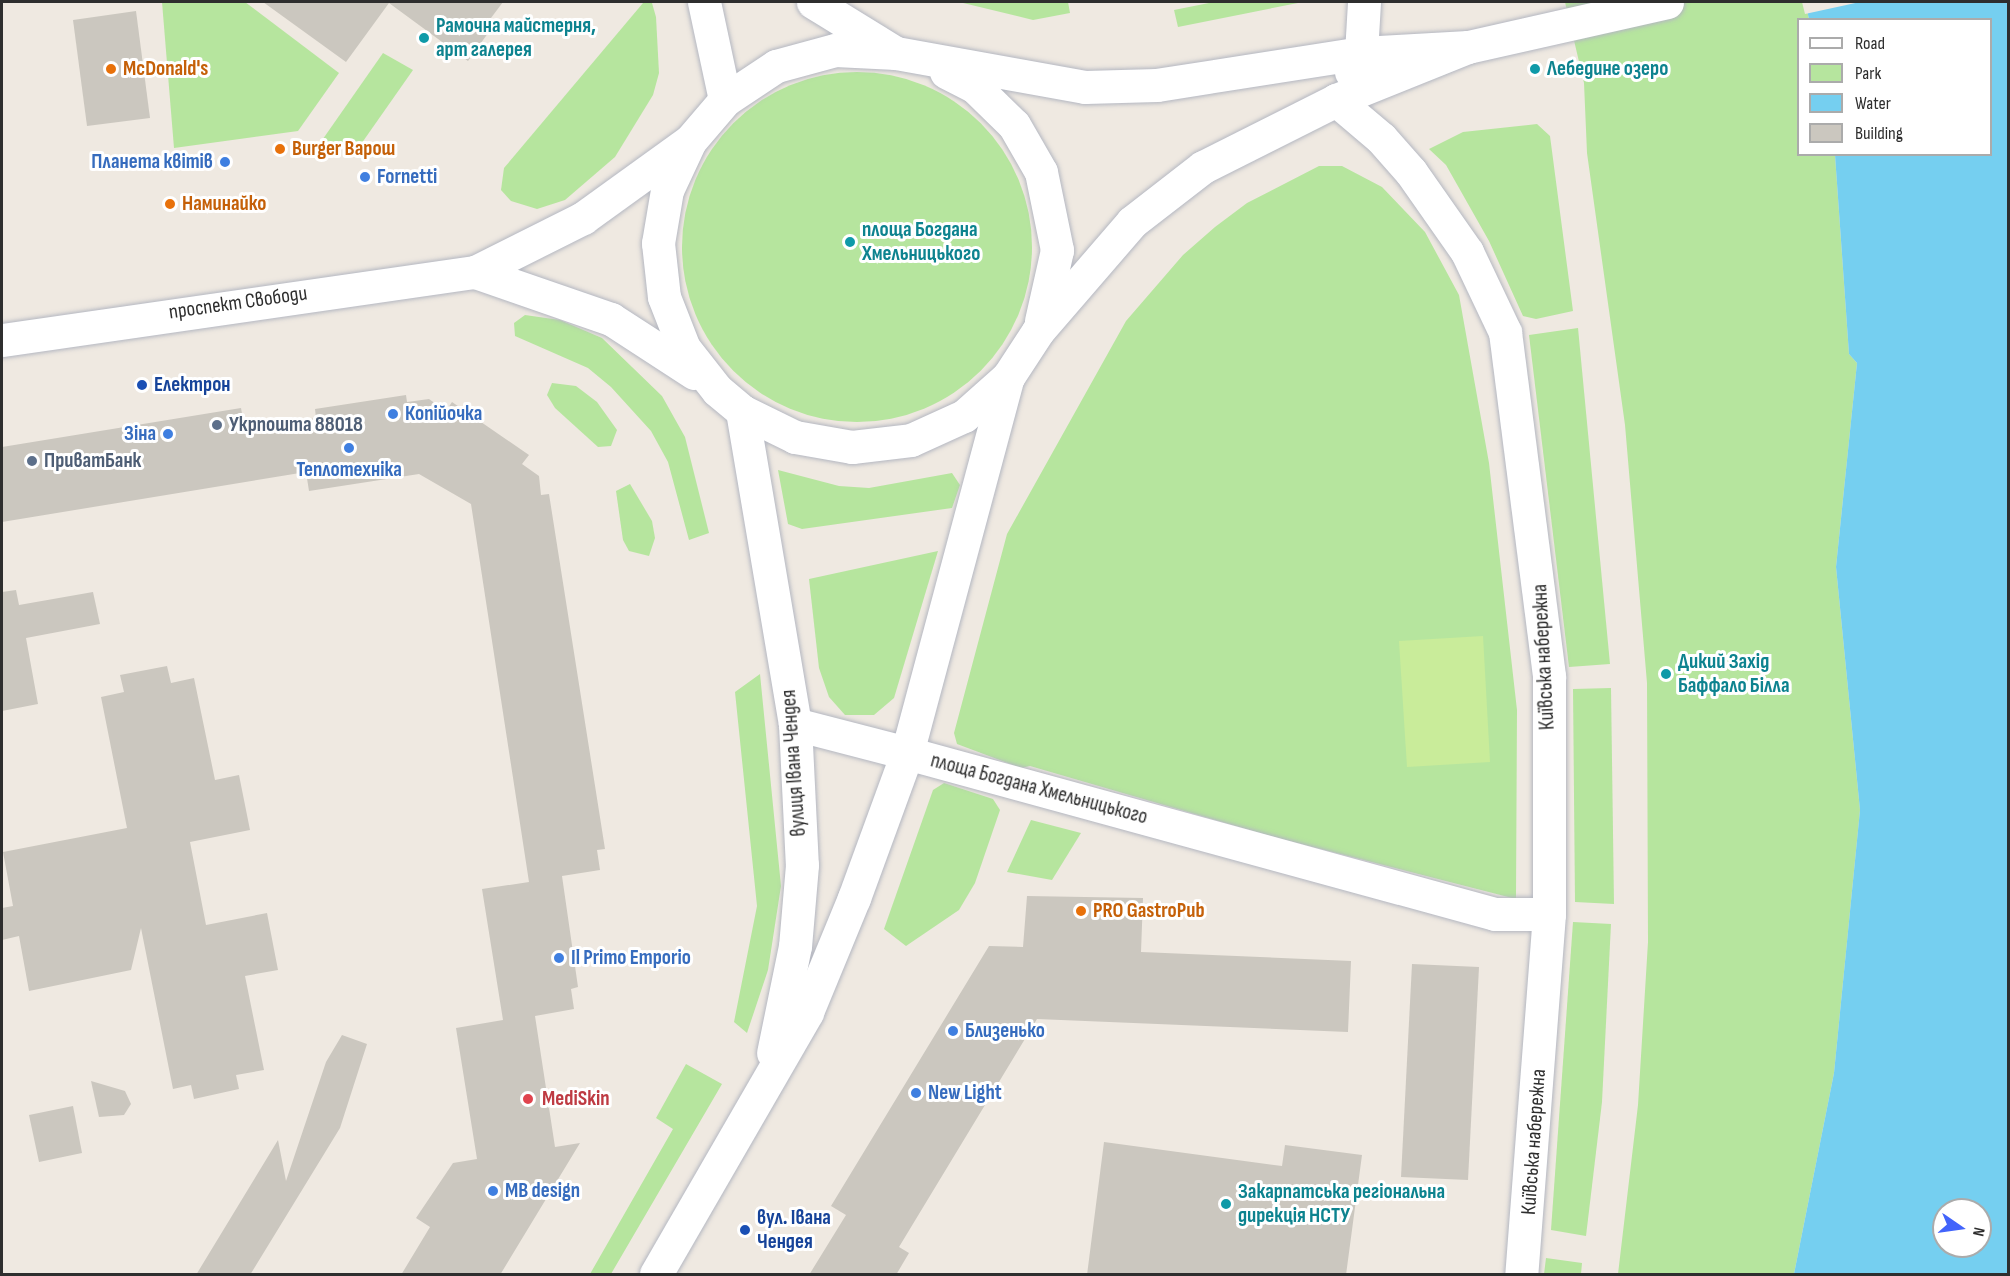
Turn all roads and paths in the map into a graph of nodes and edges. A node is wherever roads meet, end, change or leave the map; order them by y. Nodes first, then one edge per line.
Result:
1 (704, 2) edge
2 (813, 2) edge
3 (1364, 2) edge
4 (1667, 2) edge
5 (1468, 47) junction
6 (896, 53) junction
7 (1361, 53) junction
8 (927, 62) junction
9 (725, 100) junction
10 (1336, 100) junction
11 (690, 141) junction
12 (475, 272) junction
13 (1038, 331) junction
14 (2, 340) edge
15 (1008, 377) junction
16 (717, 390) junction
17 (742, 411) junction
18 (795, 724) junction
19 (907, 753) junction
20 (1549, 914) junction
21 (768, 1080) junction
22 (656, 1275) edge
23 (1521, 1275) edge

1 - 9 main road
2 - 6 main road
3 - 7 main road
4 - 5 main road, площа Богдана Хмельницького
5 - 7 main road, площа Богдана Хмельницького
5 - 10 main road, площа Богдана Хмельницького
6 - 8 main road, площа Богдана Хмельницького
6 - 9 main road, площа Богдана Хмельницького
7 - 8 main road, площа Богдана Хмельницького
7 - 10 main road
8 - 13 main road, площа Богдана Хмельницького
9 - 11 main road, площа Богдана Хмельницького
10 - 13 main road, площа Богдана Хмельницького
10 - 20 main road, Київська набережна
11 - 12 main road, проспект Свободи
11 - 16 main road, площа Богдана Хмельницького
12 - 14 main road, проспект Свободи
12 - 16 main road, проспект Свободи
13 - 15 main road, площа Богдана Хмельницького
15 - 17 main road, площа Богдана Хмельницького
15 - 19 main road, площа Богдана Хмельницького
16 - 17 main road, площа Богдана Хмельницького
17 - 18 main road, вулиця Івана Чендея
18 - 19 main road
18 - 21 main road, вулиця Івана Чендея
19 - 20 main road, площа Богдана Хмельницького
19 - 21 main road, вулиця Івана Чендея
20 - 23 main road, Київська набережна
21 - 22 main road, вулиця Івана Чендея

